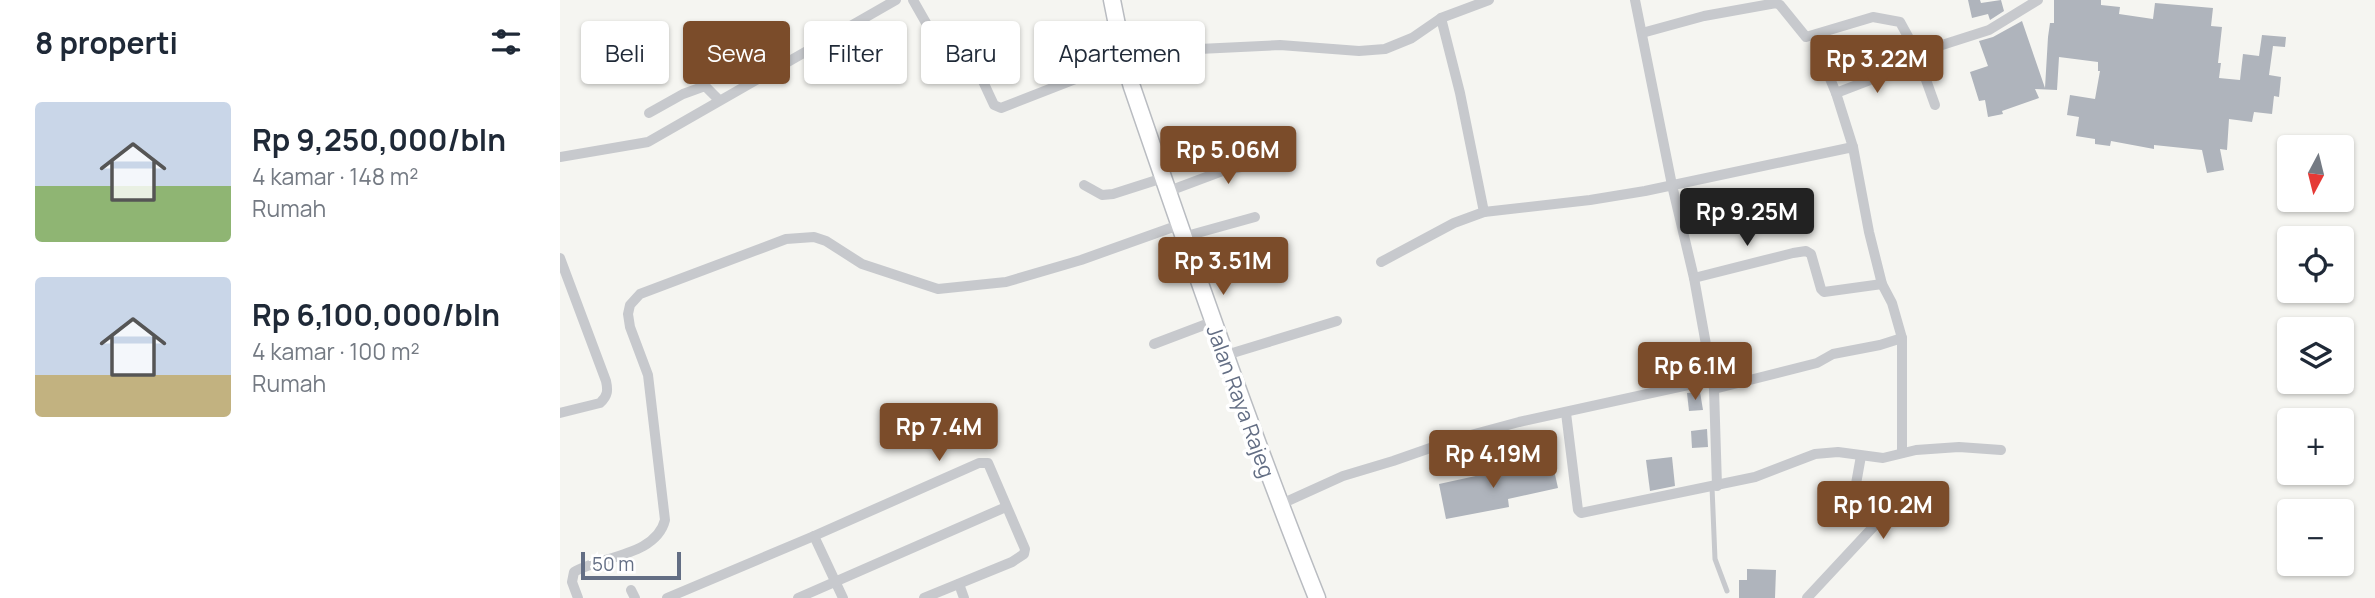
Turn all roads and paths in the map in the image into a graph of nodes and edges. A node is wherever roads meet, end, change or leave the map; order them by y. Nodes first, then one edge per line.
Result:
1 (897, 0) edge
2 (913, 0) edge
3 (1112, 0) edge
4 (1489, 0) edge
5 (1636, 0) edge
6 (2038, 0) edge
7 (1441, 18) junction
8 (1116, 21) edge
9 (1642, 33) junction
10 (1205, 49) edge
11 (1917, 53) junction
12 (1921, 65) junction
13 (1826, 69) dead end
14 (1063, 84) edge
15 (1132, 84) edge
16 (1836, 93) junction
17 (719, 100) junction
18 (1935, 105) dead end
19 (649, 113) dead end
20 (1853, 147) junction
21 (560, 157) edge
22 (1284, 159) dead end
23 (1084, 185) dead end
24 (1166, 185) junction
25 (1672, 185) junction
26 (1483, 212) junction
27 (1255, 217) dead end
28 (1181, 231) junction
29 (560, 258) edge
30 (1381, 262) dead end
31 (1694, 278) junction
32 (1882, 284) junction
33 (1337, 321) dead end
34 (1212, 322) junction
35 (1902, 338) junction
36 (1154, 344) dead end
37 (1226, 355) junction
38 (1712, 384) junction
39 (560, 413) edge
40 (1566, 413) junction
41 (2001, 450) dead end
42 (1902, 453) junction
43 (1861, 456) junction
44 (1715, 486) junction
45 (1279, 505) junction
46 (1006, 507) junction
47 (814, 536) junction
48 (572, 576) junction
49 (560, 581) edge
50 (836, 582) junction
51 (959, 584) junction
52 (1727, 591) dead end
53 (578, 598) edge
54 (667, 598) edge
55 (798, 598) edge
56 (843, 598) edge
57 (924, 598) edge
58 (964, 598) edge
59 (1317, 598) edge
60 (1807, 598) edge

1 - 17 street
2 - 14 street
3 - 8 main road, Jalan Raya Rajeg
4 - 7 street
5 - 9 street
6 - 11 street
7 - 10 street
7 - 26 street
9 - 11 street
9 - 25 street
11 - 12 street
12 - 16 street
12 - 18 street
13 - 16 street
15 - 24 main road, Jalan Raya Rajeg
16 - 20 street
17 - 19 street
17 - 21 street
20 - 25 street
20 - 32 street
22 - 24 street
23 - 24 street
24 - 28 main road, Jalan Raya Rajeg
25 - 26 street
25 - 31 street
26 - 30 street
27 - 28 street
28 - 34 main road, Jalan Raya Rajeg
28 - 48 street
29 - 39 street
31 - 32 street
31 - 38 street
32 - 35 street
33 - 37 street
34 - 36 street
34 - 37 main road, Jalan Raya Rajeg
35 - 38 street
35 - 42 street
37 - 45 main road, Jalan Raya Rajeg
38 - 40 street
38 - 44 street
40 - 44 street
40 - 45 street
41 - 42 street
42 - 43 street
43 - 44 street
43 - 60 street
44 - 52 lane
45 - 59 main road, Jalan Raya Rajeg
46 - 47 street
46 - 50 street
46 - 51 street
47 - 50 street
47 - 54 street
48 - 49 street
48 - 53 street
50 - 55 street
50 - 56 street
51 - 57 street
51 - 58 street

